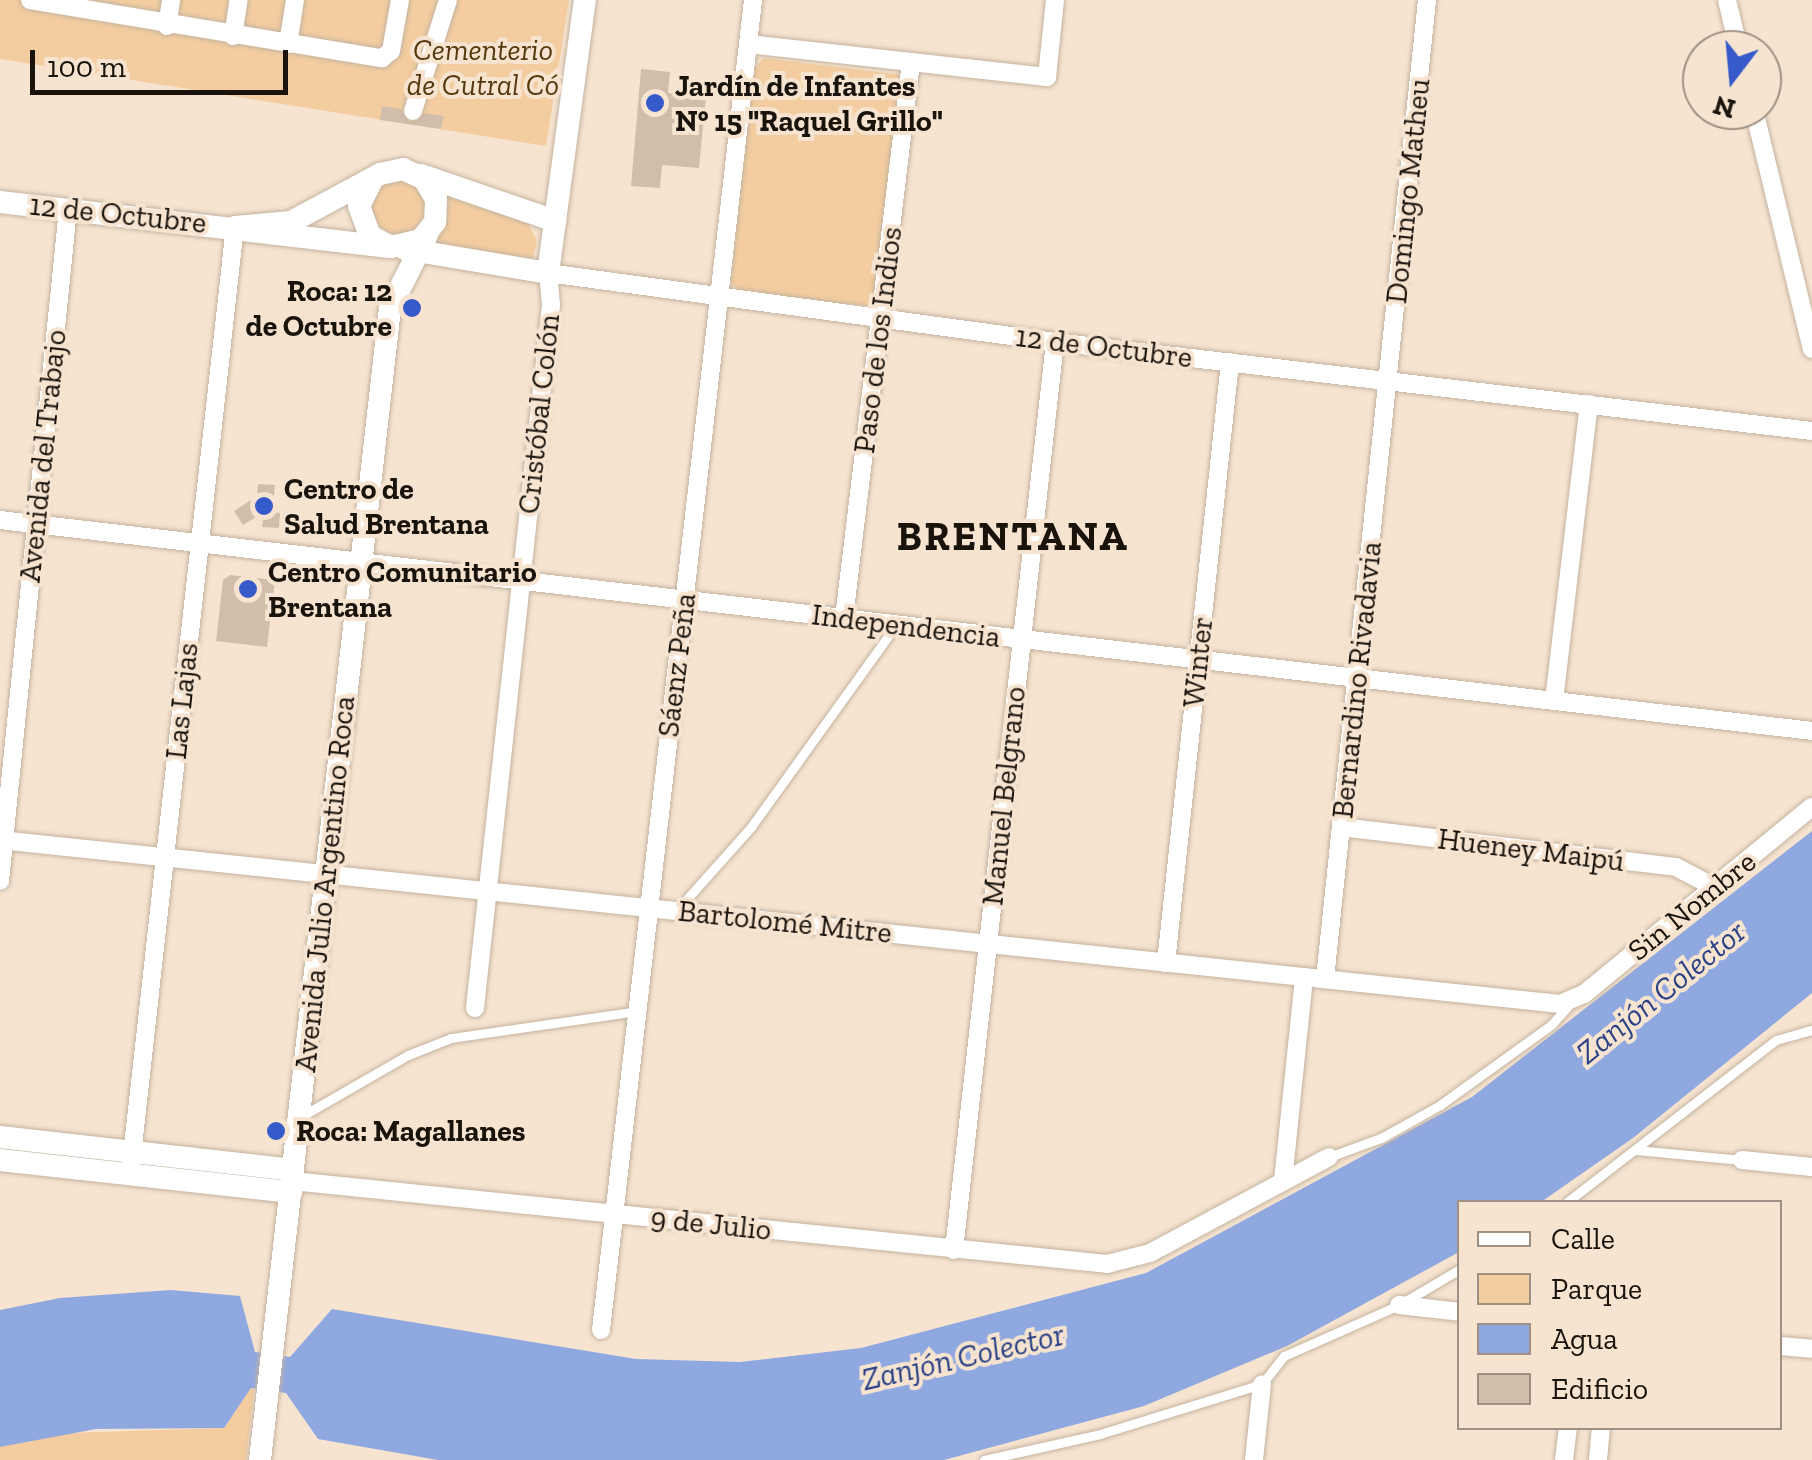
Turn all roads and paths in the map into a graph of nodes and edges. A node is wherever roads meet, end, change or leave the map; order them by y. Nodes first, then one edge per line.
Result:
1 (30, 0) edge
2 (172, 0) edge
3 (240, 0) edge
4 (295, 0) edge
5 (400, 0) edge
6 (448, 0) edge
7 (586, 0) edge
8 (752, 0) edge
9 (1055, 0) edge
10 (1427, 0) edge
11 (1727, 0) edge
12 (167, 26) junction
13 (1734, 30) edge
14 (234, 36) junction
15 (288, 44) junction
16 (748, 44) junction
17 (911, 62) junction
18 (413, 111) dead end
19 (1759, 130) edge
20 (418, 174) junction
21 (373, 178) junction
22 (0, 202) edge
23 (68, 209) junction
24 (555, 221) junction
25 (235, 227) junction
26 (397, 244) junction
27 (548, 274) junction
28 (719, 296) junction
29 (390, 308) junction
30 (880, 318) junction
31 (1055, 342) junction
32 (1812, 349) edge
33 (1230, 362) junction
34 (1389, 381) junction
35 (1588, 404) junction
36 (1812, 431) edge
37 (0, 520) edge
38 (36, 524) junction
39 (200, 543) junction
40 (361, 562) junction
41 (522, 580) junction
42 (685, 600) junction
43 (844, 618) junction
44 (896, 624) junction
45 (1022, 639) junction
46 (1198, 660) junction
47 (1357, 678) junction
48 (1554, 702) junction
49 (1812, 732) edge
50 (1812, 807) edge
51 (1341, 828) junction
52 (2, 840) edge
53 (165, 857) junction
54 (326, 874) junction
55 (0, 882) edge
56 (1714, 887) junction
57 (488, 891) junction
58 (650, 908) junction
59 (676, 911) junction
60 (988, 944) junction
61 (1166, 962) junction
62 (1304, 977) junction
63 (1324, 979) junction
64 (1570, 1002) junction
65 (475, 1008) joint
66 (638, 1011) junction
67 (1812, 1030) edge
68 (475, 1033) junction
69 (299, 1118) junction
70 (0, 1137) edge
71 (1635, 1150) junction
72 (1329, 1157) joint
73 (0, 1160) edge
74 (1742, 1160) joint
75 (131, 1163) junction
76 (1812, 1167) edge
77 (292, 1181) junction
78 (1284, 1181) junction
79 (1571, 1200) edge
80 (614, 1214) junction
81 (954, 1250) junction
82 (1457, 1272) edge
83 (1399, 1306) junction
84 (1457, 1312) edge
85 (601, 1330) dead end
86 (1782, 1346) edge
87 (1812, 1350) edge
88 (1262, 1384) junction
89 (1568, 1430) edge
90 (1602, 1430) edge
91 (260, 1460) edge
92 (984, 1460) edge
93 (1254, 1460) edge
94 (1564, 1460) edge
95 (1598, 1460) edge

1 - 12 street
2 - 12 street
3 - 14 street
4 - 15 street
5 - 15 street
6 - 18 street
7 - 24 main road, Cristóbal Colón
8 - 16 street, Sáenz Peña
9 - 17 street
10 - 34 street, Domingo Matheu
11 - 13 street
12 - 14 street
14 - 15 street
16 - 17 street
16 - 28 street, Sáenz Peña
17 - 30 street, Paso de los Indios
19 - 32 street
20 - 21 main road, 12 de Octubre
20 - 24 main road, 12 de Octubre
20 - 26 main road
21 - 25 main road, 12 de Octubre
21 - 26 main road
22 - 23 main road, 12 de Octubre
23 - 25 main road, 12 de Octubre
23 - 38 street, Avenida del Trabajo
24 - 27 main road, Cristóbal Colón
25 - 26 main road, 12 de Octubre
25 - 39 street, Las Lajas
26 - 27 main road, 12 de Octubre
26 - 29 main road, Avenida Julio Argentino Roca
26 - 29 main road, Avenida Julio Argentino Roca
27 - 28 street, 12 de Octubre
27 - 41 street, Cristóbal Colón
28 - 30 street, 12 de Octubre
28 - 42 street, Sáenz Peña
29 - 40 main road, Avenida Julio Argentino Roca
30 - 31 street, 12 de Octubre
30 - 43 street, Paso de los Indios
31 - 33 street, 12 de Octubre
31 - 45 street, Manuel Belgrano
33 - 34 street, 12 de Octubre
33 - 46 street, Winter
34 - 35 street, 12 de Octubre
34 - 47 street, Bernardino Rivadavia
35 - 36 street, 12 de Octubre
35 - 48 street
37 - 38 street, Independencia
38 - 39 street, Independencia
38 - 52 street, Avenida del Trabajo
39 - 40 street, Independencia
39 - 53 street, Las Lajas
40 - 41 street, Independencia
40 - 54 main road, Avenida Julio Argentino Roca
41 - 42 street, Independencia
41 - 57 street, Cristóbal Colón
42 - 43 street, Independencia
42 - 58 street, Sáenz Peña
43 - 44 street, Independencia
44 - 45 street, Independencia
44 - 59 lane
45 - 46 street, Independencia
45 - 60 street, Manuel Belgrano
46 - 47 street, Independencia
46 - 61 street, Winter
47 - 48 street, Independencia
47 - 51 street, Bernardino Rivadavia
48 - 49 street, Independencia
50 - 56 street, Sin Nombre
51 - 56 street, Hueney Maipú
51 - 63 street, Bernardino Rivadavia
52 - 53 street, Bartolomé Mitre
52 - 55 street, Avenida del Trabajo
53 - 54 street, Bartolomé Mitre
53 - 75 street, Las Lajas
54 - 57 street, Bartolomé Mitre
54 - 69 main road, Avenida Julio Argentino Roca
56 - 64 street, Sin Nombre
57 - 58 street, Bartolomé Mitre
57 - 65 street, Cristóbal Colón
58 - 59 street, Bartolomé Mitre
58 - 66 street, Sáenz Peña
59 - 60 street, Bartolomé Mitre
60 - 61 street, Bartolomé Mitre
60 - 81 street, Manuel Belgrano
61 - 62 street, Bartolomé Mitre
62 - 63 street, Bartolomé Mitre
62 - 78 street
63 - 64 street, Bartolomé Mitre
64 - 72 lane
65 - 68 lane
66 - 68 lane
66 - 80 street, Sáenz Peña
67 - 71 lane
68 - 69 lane
69 - 77 main road, Avenida Julio Argentino Roca
70 - 75 main road, 9 de Julio
71 - 74 lane
71 - 79 lane
72 - 78 street
73 - 75 main road, 9 de Julio
74 - 76 street
75 - 77 main road, 9 de Julio
77 - 80 street, 9 de Julio
77 - 91 main road, Avenida Julio Argentino Roca
78 - 81 street, 9 de Julio
80 - 81 street, 9 de Julio
80 - 85 street, Sáenz Peña
82 - 83 lane
83 - 84 street
83 - 88 lane
86 - 87 street
88 - 92 lane
88 - 93 street
89 - 94 street
90 - 95 street

